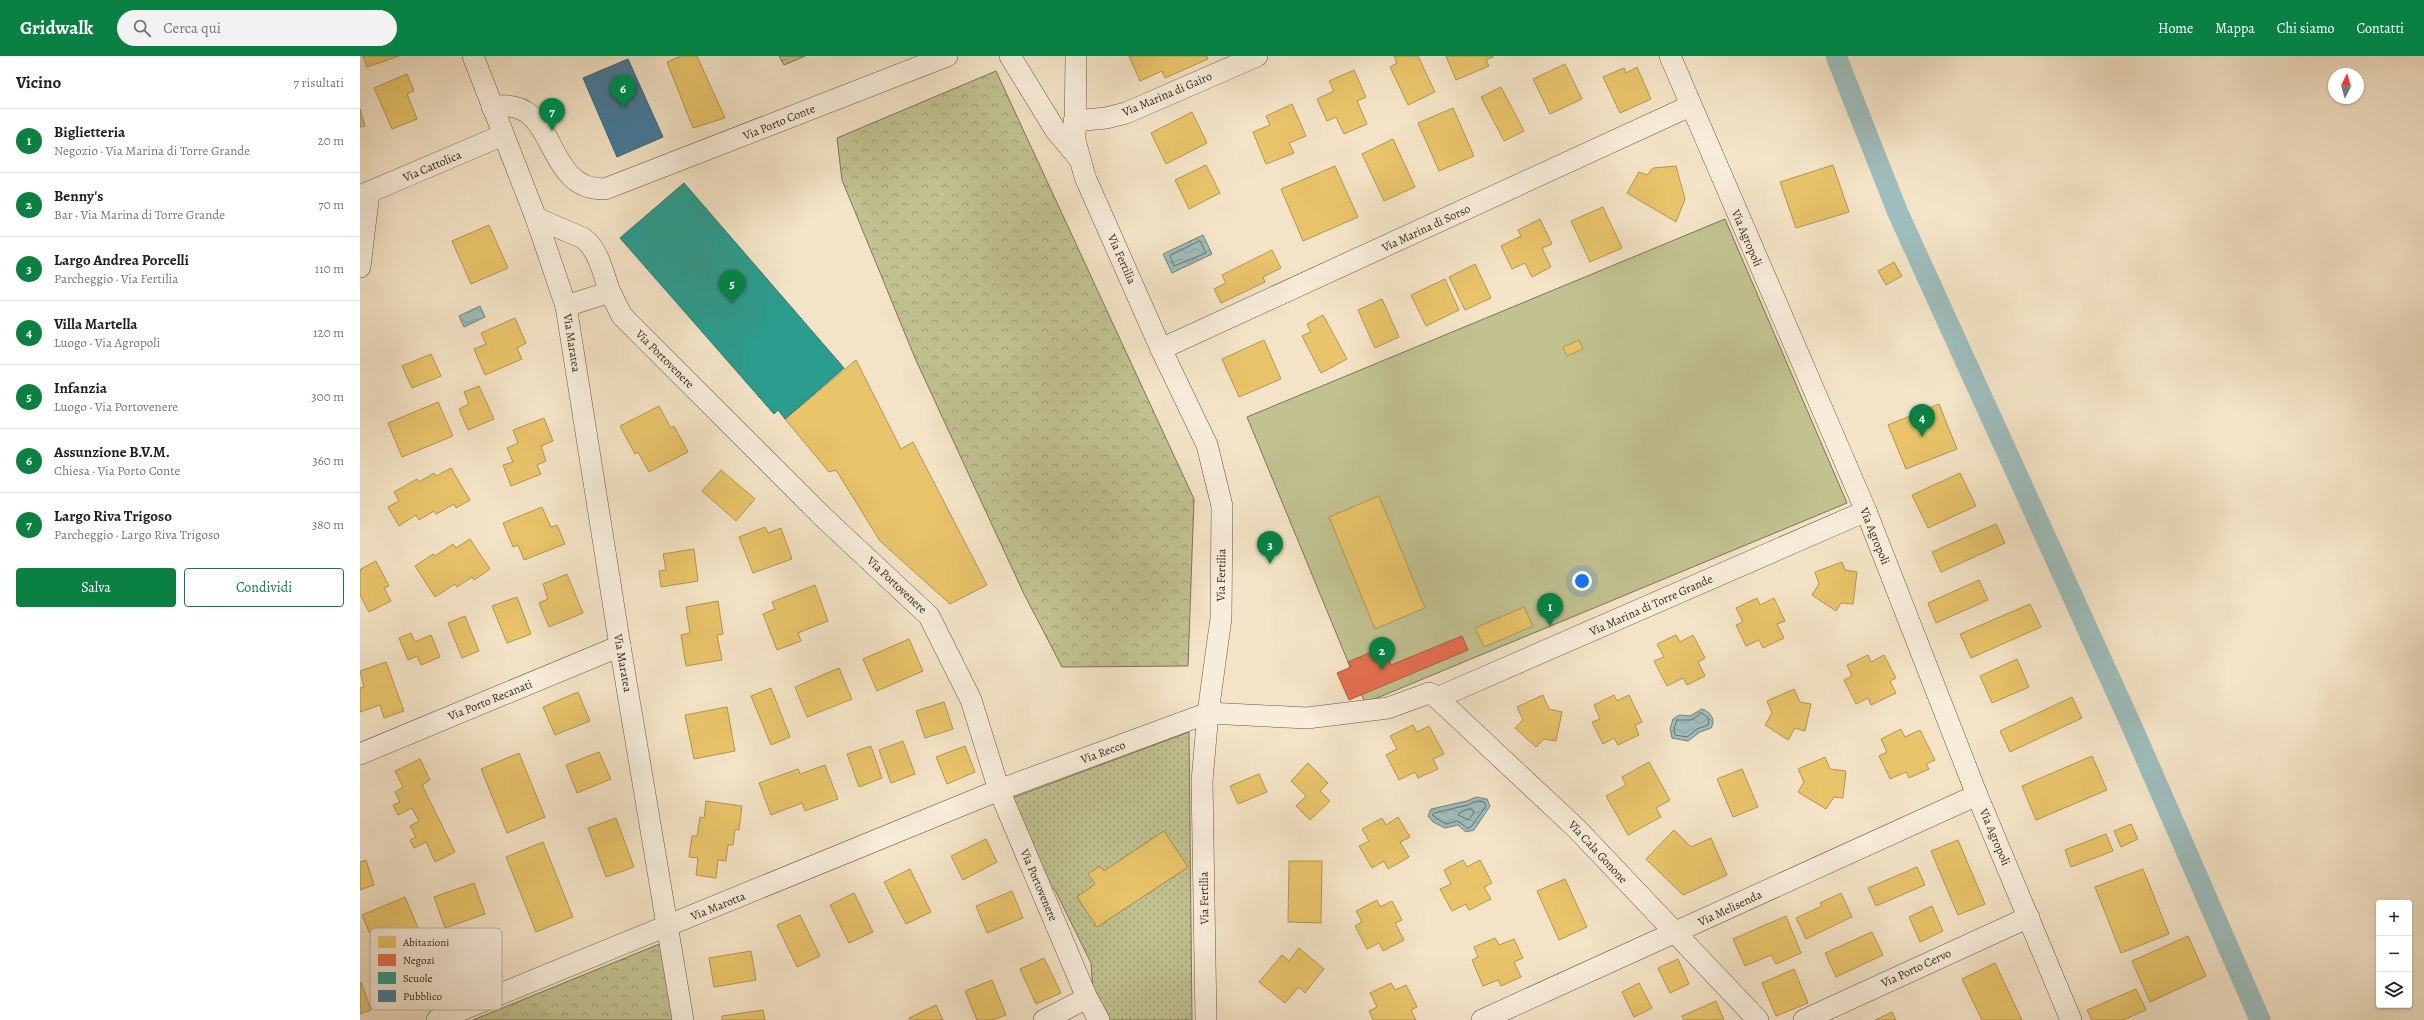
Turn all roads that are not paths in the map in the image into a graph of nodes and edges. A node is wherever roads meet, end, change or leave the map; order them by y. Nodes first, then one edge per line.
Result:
1 (473, 56) edge
2 (947, 56) edge
3 (1010, 56) edge
4 (1076, 56) edge
5 (1257, 56) edge
6 (1670, 56) edge
7 (1690, 106) junction
8 (492, 107) junction
9 (1074, 121) junction
10 (503, 135) junction
11 (1079, 158) junction
12 (365, 194) edge
13 (536, 218) junction
14 (360, 268) edge
15 (610, 292) junction
16 (566, 306) junction
17 (1161, 349) junction
18 (1866, 511) junction
19 (620, 646) junction
20 (1433, 696) junction
21 (1208, 713) junction
22 (360, 754) edge
23 (998, 790) junction
24 (1977, 795) junction
25 (2029, 917) junction
26 (668, 927) junction
27 (1674, 934) junction
28 (502, 994) edge
29 (1087, 998) junction
30 (462, 1010) edge
31 (437, 1020) edge
32 (683, 1020) edge
33 (1044, 1020) edge
34 (1099, 1020) edge
35 (1206, 1020) edge
36 (1482, 1020) edge
37 (1758, 1020) edge
38 (1804, 1020) edge
39 (2071, 1020) edge

1 - 8 street
2 - 8 street, Via Porto Conte
3 - 11 street
4 - 9 street
5 - 9 street, Via Marina di Gairo
6 - 7 street, Via Agropoli
7 - 17 street, Via Marina di Sorso
7 - 18 street, Via Agropoli
8 - 10 street
9 - 11 street
10 - 12 street, Via Cattolica
10 - 13 street
11 - 17 street, Via Fertilia
12 - 14 street
13 - 15 street, Via Portovenere
13 - 16 street
15 - 16 street
15 - 23 street, Via Portovenere
16 - 19 street, Via Maratea
17 - 21 street, Via Fertilia
18 - 20 street, Via Marina di Torre Grande
18 - 24 street, Via Agropoli
19 - 22 street, Via Porto Recanati
19 - 26 street, Via Maratea
20 - 21 street, Via Marina di Torre Grande
20 - 27 street, Via Cala Gonone
21 - 23 street, Via Recco
21 - 35 street, Via Fertilia
23 - 26 street, Via Marotta
23 - 29 street, Via Portovenere
24 - 25 street, Via Agropoli
24 - 27 street, Via Melisenda
25 - 38 street, Via Porto Cervo
25 - 39 street, Via Agropoli
26 - 28 street, Via Marotta
26 - 32 street, Via Maratea
27 - 36 street, Via Melisenda
27 - 37 street, Via Cala Gonone
29 - 33 street
29 - 34 street, Via Portovenere
30 - 31 street, Via Marotta

